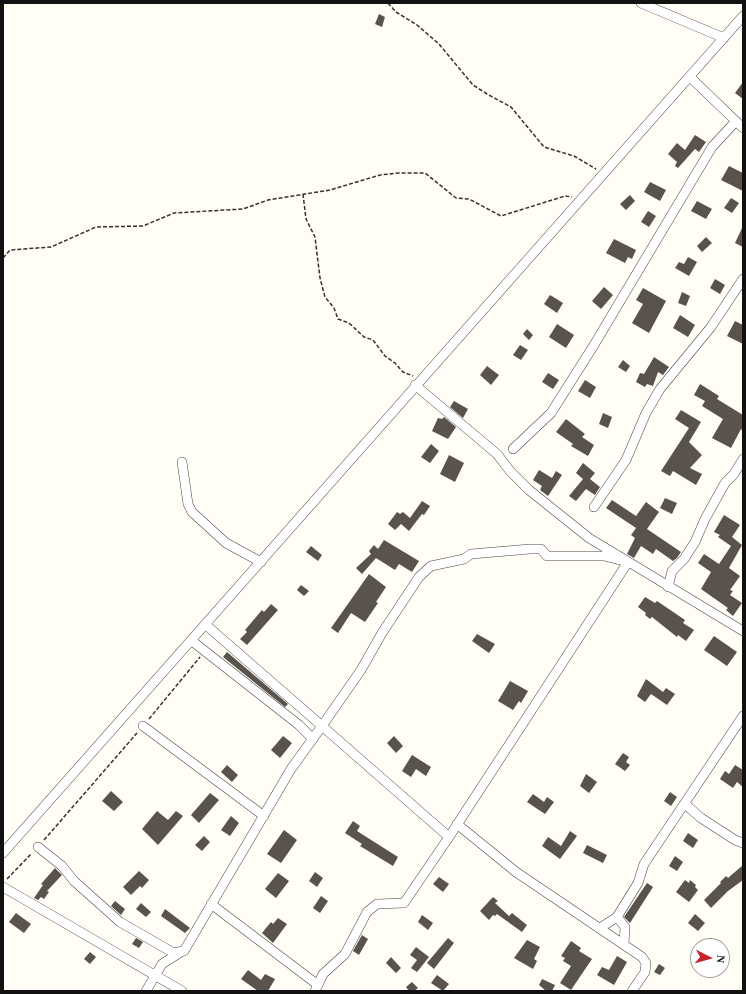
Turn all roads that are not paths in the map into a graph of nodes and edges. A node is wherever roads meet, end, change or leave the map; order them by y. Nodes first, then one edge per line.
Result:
1 (641, 3) edge
2 (743, 16) edge
3 (724, 38) junction
4 (690, 78) junction
5 (736, 121) junction
6 (743, 128) edge
7 (743, 278) edge
8 (417, 383) junction
9 (512, 449) dead end
10 (743, 459) edge
11 (182, 462) dead end
12 (594, 507) dead end
13 (261, 562) junction
14 (628, 562) junction
15 (668, 587) junction
16 (206, 625) junction
17 (743, 631) edge
18 (192, 641) junction
19 (743, 716) edge
20 (143, 726) road end
21 (322, 726) junction
22 (313, 739) junction
23 (685, 804) junction
24 (264, 816) junction
25 (457, 824) junction
26 (449, 837) junction
27 (743, 843) edge
28 (38, 847) road end
29 (3, 853) edge
30 (3, 885) edge
31 (211, 904) junction
32 (618, 917) junction
33 (600, 928) junction
34 (624, 944) junction
35 (184, 950) junction
36 (154, 976) junction
37 (317, 988) edge
38 (146, 991) edge
39 (182, 991) edge
40 (632, 991) edge

1 - 3 street
2 - 3 street
3 - 4 street
4 - 5 street
4 - 8 street
5 - 6 street
5 - 9 street
7 - 12 street
8 - 13 street
8 - 14 street
10 - 15 street
11 - 13 street
13 - 16 street
14 - 15 street
14 - 21 street
14 - 25 street
15 - 17 street
16 - 18 street
16 - 21 street
18 - 22 street
18 - 29 street
19 - 23 street
20 - 24 street
21 - 22 street
21 - 26 street
22 - 24 street
23 - 27 street
23 - 32 street
24 - 31 street
25 - 26 street
25 - 33 street
26 - 37 street
28 - 35 street
30 - 36 street
31 - 35 street
31 - 37 street
32 - 33 street
32 - 34 street
33 - 34 street
34 - 40 street
35 - 36 street
36 - 38 street
36 - 39 street

